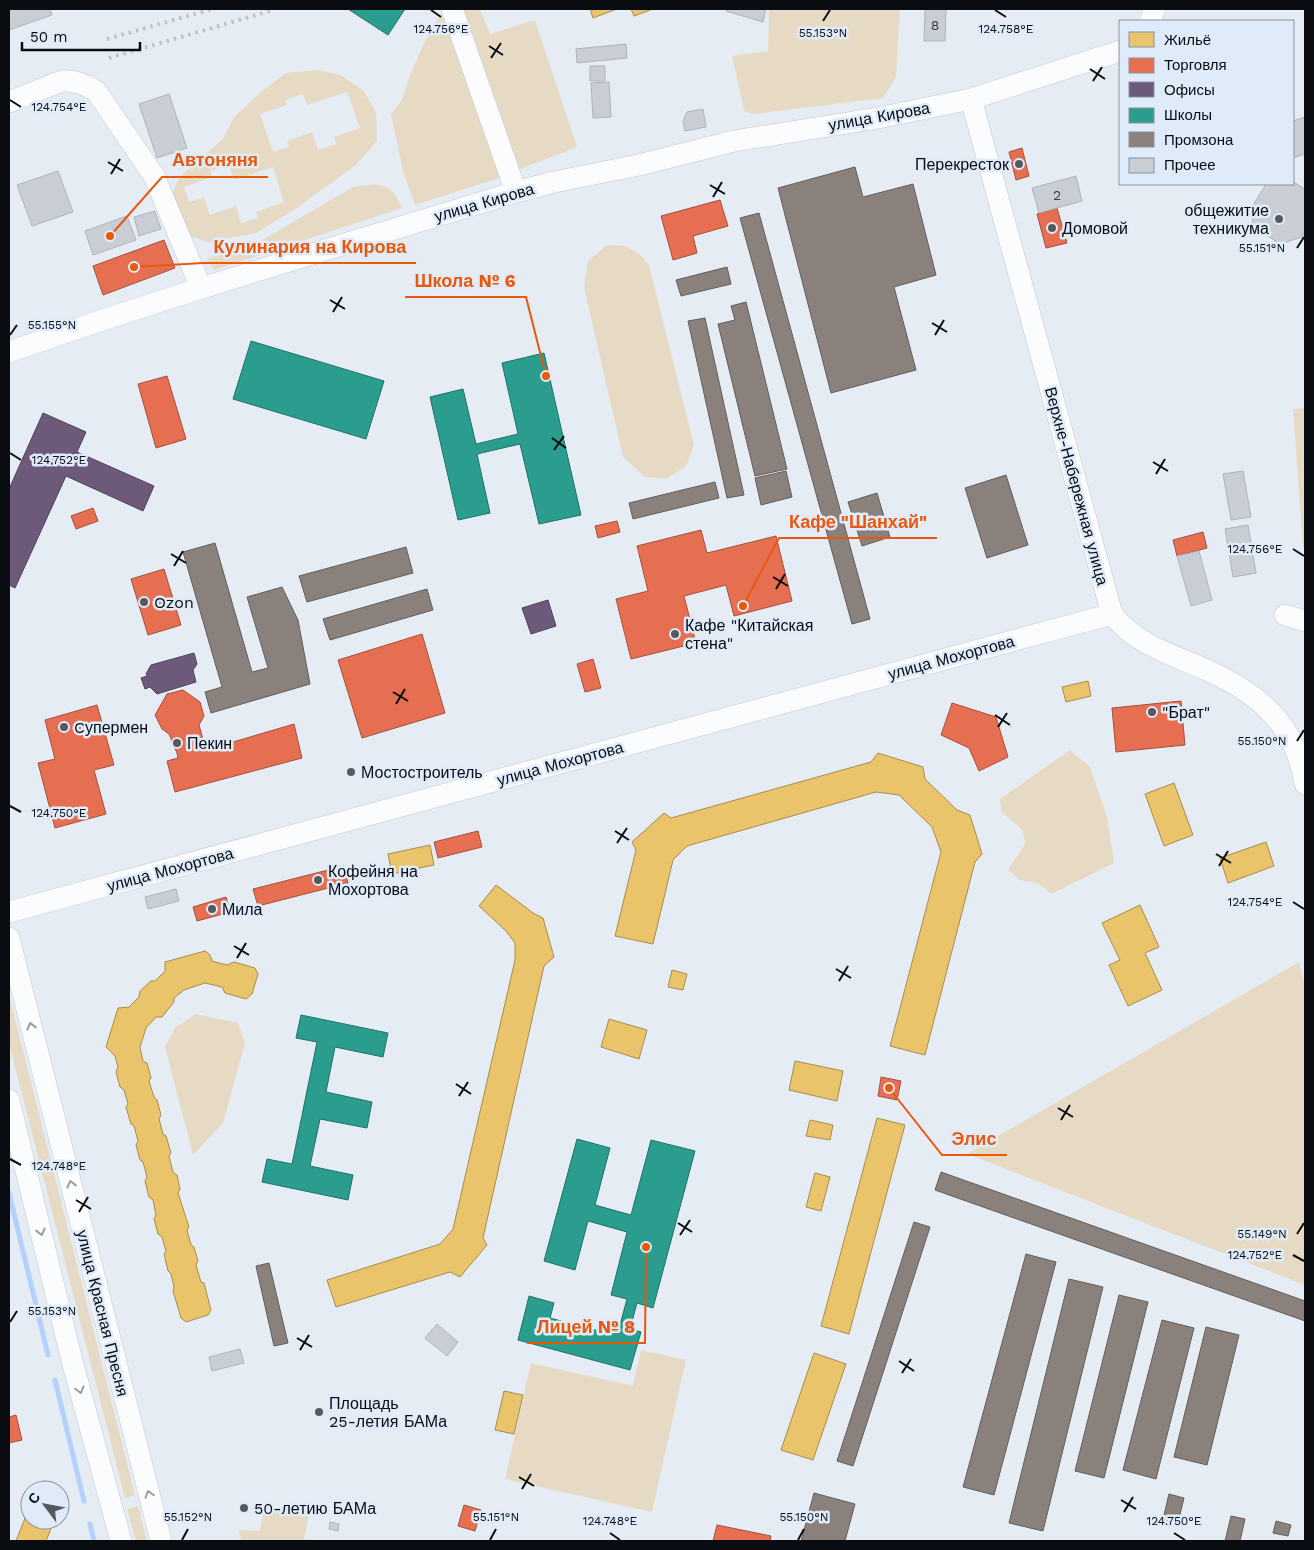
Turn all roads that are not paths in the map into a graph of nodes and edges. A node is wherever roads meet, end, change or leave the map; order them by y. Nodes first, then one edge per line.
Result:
1 (452, 9) edge
2 (1119, 50) edge
3 (971, 99) junction
4 (9, 102) edge
5 (516, 192) junction
6 (201, 288) junction
7 (9, 352) edge
8 (1112, 614) junction
9 (1285, 615) dead end
10 (1305, 621) edge
11 (1305, 784) edge
12 (9, 912) edge
13 (9, 938) edge
14 (9, 1100) edge
15 (121, 1541) edge
16 (161, 1541) edge

1 - 5 street
2 - 3 street, улица Кирова
3 - 5 street, улица Кирова
3 - 8 street, Верхне-Набережная улица
4 - 6 street
5 - 6 street, улица Кирова
6 - 7 street, улица Кирова
8 - 11 street
8 - 12 street, улица Мохортова
9 - 10 street
16 -> 13 street, улица Красная Пресня
14 -> 15 street

